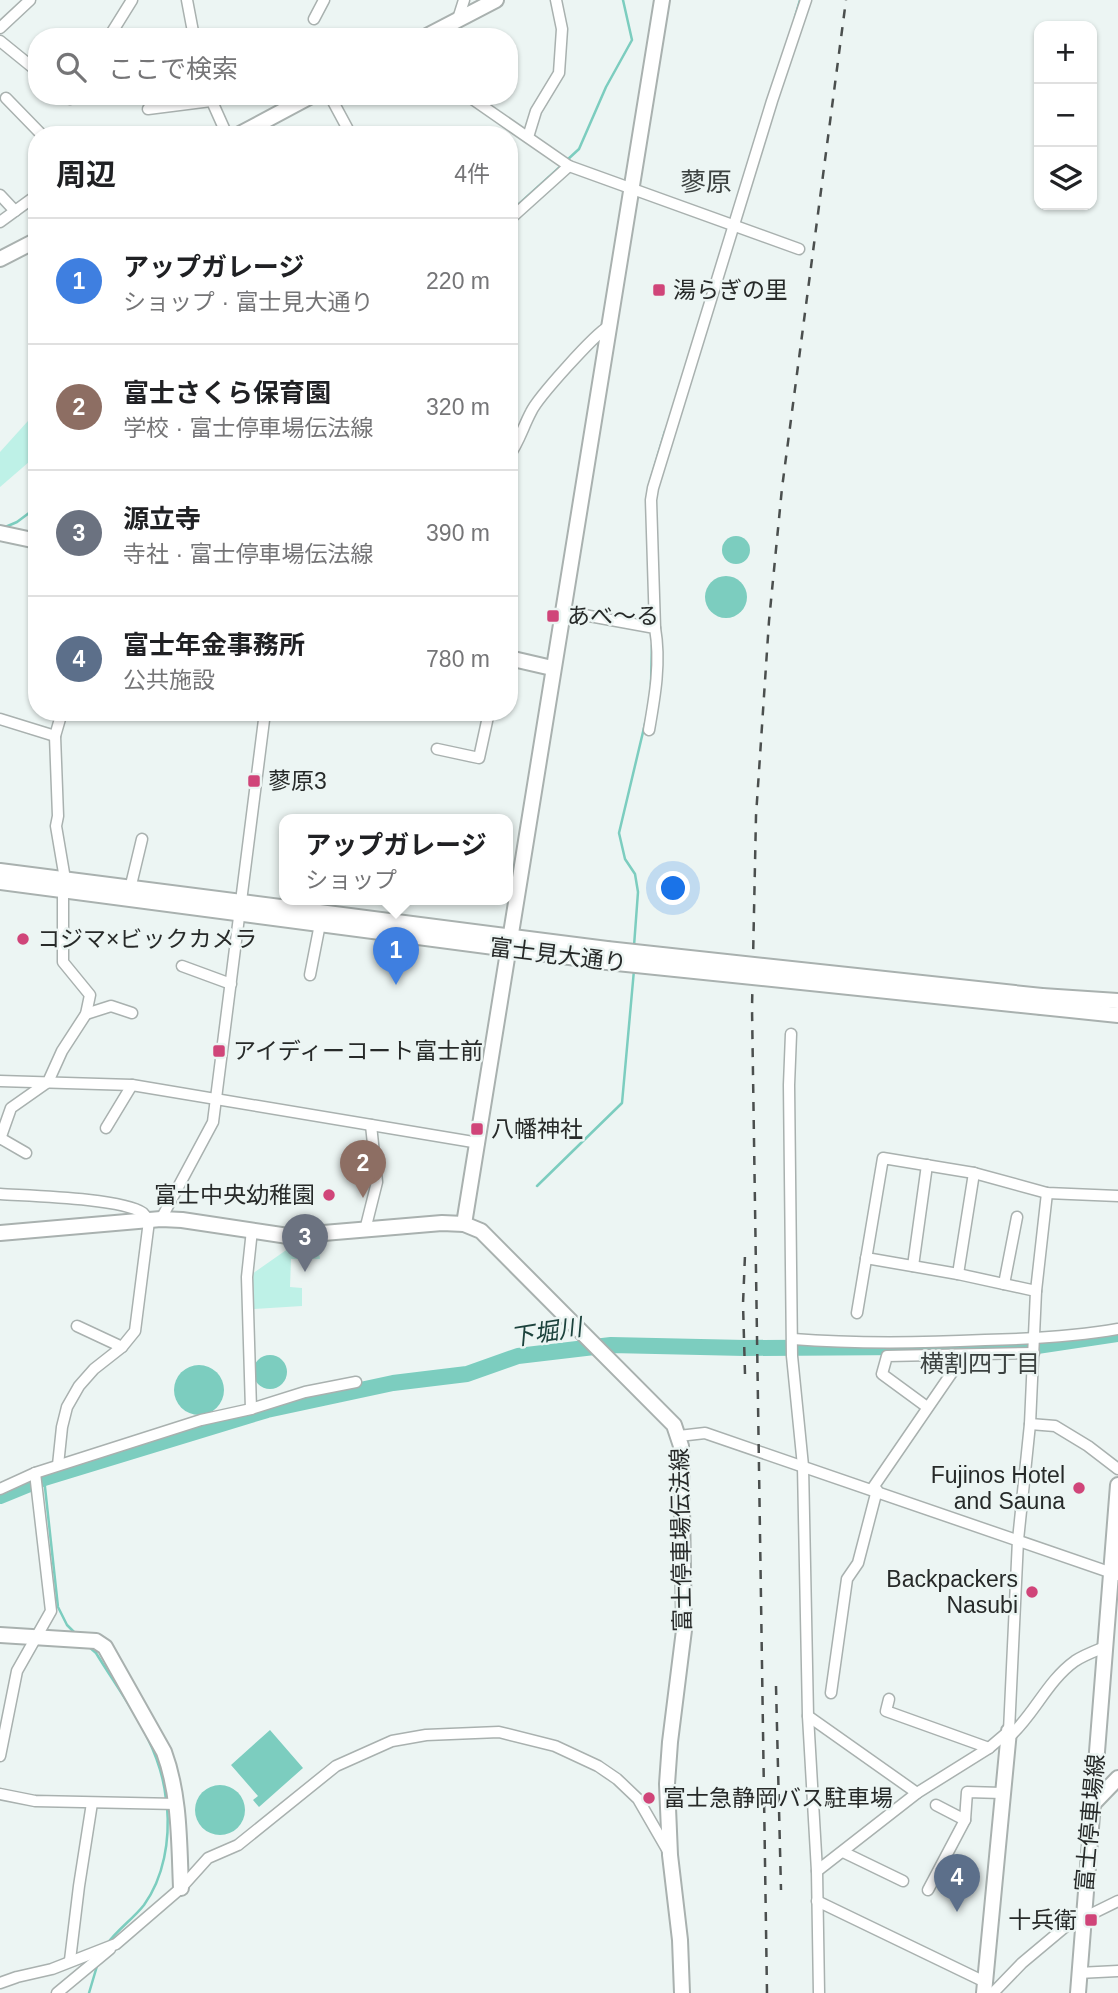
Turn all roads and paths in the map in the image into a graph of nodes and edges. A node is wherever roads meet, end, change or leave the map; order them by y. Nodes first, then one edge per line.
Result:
1 (30, 0) edge
2 (132, 0) edge
3 (187, 0) edge
4 (324, 0) edge
5 (464, 0) edge
6 (496, 0) edge
7 (556, 0) edge
8 (662, 0) edge
9 (806, 0) edge
10 (314, 19) dead end
11 (458, 19) junction
12 (0, 28) edge
13 (115, 28) edge
14 (192, 28) edge
15 (442, 28) edge
16 (0, 41) edge
17 (28, 64) edge
18 (6, 98) dead end
19 (173, 105) edge
20 (213, 105) edge
21 (295, 105) edge
22 (335, 105) edge
23 (481, 105) edge
24 (148, 109) dead end
25 (33, 126) edge
26 (223, 126) edge
27 (255, 126) edge
28 (346, 126) edge
29 (512, 126) edge
30 (518, 130) edge
31 (528, 137) junction
32 (566, 164) junction
33 (631, 187) junction
34 (0, 195) edge
35 (28, 202) edge
36 (15, 211) junction
37 (518, 211) edge
38 (0, 222) edge
39 (734, 225) junction
40 (28, 245) edge
41 (799, 249) dead end
42 (0, 259) edge
43 (608, 327) junction
44 (518, 442) edge
45 (1, 533) edge
46 (28, 539) edge
47 (562, 611) junction
48 (655, 628) junction
49 (518, 660) edge
50 (552, 668) junction
51 (0, 719) edge
52 (59, 721) edge
53 (264, 721) edge
54 (487, 721) edge
55 (649, 730) dead end
56 (55, 736) junction
57 (437, 750) dead end
58 (142, 839) dead end
59 (0, 871) edge
60 (0, 882) edge
61 (64, 885) junction
62 (130, 888) junction
63 (240, 908) junction
64 (320, 924) junction
65 (510, 943) junction
66 (182, 966) dead end
67 (310, 975) dead end
68 (231, 984) junction
69 (1042, 1001) junction
70 (1118, 1002) edge
71 (132, 1013) dead end
72 (86, 1014) junction
73 (1118, 1015) edge
74 (791, 1034) dead end
75 (0, 1082) edge
76 (48, 1082) junction
77 (132, 1084) junction
78 (215, 1099) junction
79 (371, 1125) junction
80 (106, 1128) dead end
81 (0, 1139) edge
82 (479, 1143) junction
83 (26, 1153) dead end
84 (928, 1166) junction
85 (974, 1173) junction
86 (1046, 1193) junction
87 (0, 1194) edge
88 (1118, 1196) edge
89 (1017, 1217) dead end
90 (155, 1220) junction
91 (464, 1224) junction
92 (252, 1230) junction
93 (365, 1230) junction
94 (0, 1233) edge
95 (866, 1258) junction
96 (913, 1266) junction
97 (958, 1274) junction
98 (1004, 1284) junction
99 (1036, 1291) junction
100 (857, 1313) dead end
101 (77, 1325) dead end
102 (1118, 1329) edge
103 (1034, 1338) junction
104 (793, 1340) junction
105 (122, 1347) junction
106 (1034, 1353) junction
107 (964, 1355) junction
108 (356, 1382) dead end
109 (928, 1407) junction
110 (251, 1409) junction
111 (1030, 1424) junction
112 (679, 1436) junction
113 (58, 1465) junction
114 (803, 1466) junction
115 (1118, 1469) edge
116 (35, 1473) junction
117 (1118, 1485) edge
118 (0, 1489) edge
119 (874, 1490) junction
120 (1018, 1540) junction
121 (1114, 1574) edge
122 (0, 1635) edge
123 (34, 1637) junction
124 (1105, 1647) junction
125 (831, 1693) dead end
126 (889, 1699) dead end
127 (808, 1716) junction
128 (1009, 1734) junction
129 (989, 1748) junction
130 (0, 1756) edge
131 (1118, 1778) edge
132 (917, 1793) junction
133 (1002, 1793) junction
134 (0, 1794) edge
135 (92, 1803) junction
136 (175, 1804) junction
137 (936, 1805) dead end
138 (1092, 1805) junction
139 (965, 1820) junction
140 (842, 1852) junction
141 (670, 1855) junction
142 (817, 1871) junction
143 (903, 1881) dead end
144 (181, 1888) junction
145 (928, 1890) dead end
146 (817, 1901) junction
147 (1118, 1901) edge
148 (1082, 1919) junction
149 (108, 1948) junction
150 (70, 1960) junction
151 (1118, 1971) edge
152 (1078, 1973) junction
153 (0, 1983) edge
154 (987, 1989) edge
155 (57, 1993) edge
156 (682, 1993) edge
157 (819, 1993) edge
158 (1078, 1993) edge

1 - 12 street
2 - 13 street
3 - 14 street
4 - 10 street
5 - 11 street
6 - 11 street
7 - 31 street
8 - 33 street
9 - 39 street
11 - 15 street
16 - 17 street
18 - 25 street
19 - 24 street
20 - 26 street
21 - 27 street
22 - 28 street
23 - 29 street
30 - 31 street
31 - 32 street
32 - 33 street
32 - 37 street
33 - 39 street
33 - 43 street
34 - 36 street
35 - 36 street
36 - 38 street
39 - 41 street
39 - 48 street
40 - 42 street
43 - 44 street
43 - 47 street
45 - 46 street
47 - 48 street
47 - 50 street
48 - 55 street
49 - 50 street
50 - 65 street
51 - 56 street
52 - 56 street
53 - 63 street
54 - 57 street
56 - 61 street
58 - 62 street
59 - 61 street, 富士見大通り
60 - 61 street, 富士見大通り
61 - 62 street, 富士見大通り
61 - 63 street, 富士見大通り
61 - 72 street
62 - 63 street, 富士見大通り
63 - 64 street, 富士見大通り
63 - 65 street, 富士見大通り
63 - 68 street
64 - 65 street, 富士見大通り
64 - 67 street
65 - 69 street, 富士見大通り, bridge
65 - 82 street
66 - 68 street
68 - 78 street
69 - 70 street, 富士見大通り
69 - 73 street, 富士見大通り
71 - 72 street
72 - 76 street
74 - 104 street
75 - 76 street
76 - 77 street
76 - 81 street
77 - 78 street
77 - 80 street
78 - 79 street
78 - 90 street
79 - 82 street
79 - 93 street
81 - 83 street
82 - 91 street
84 - 85 street
84 - 95 street
84 - 96 street
85 - 86 street
85 - 97 street
86 - 88 street
86 - 99 street
87 - 90 street
89 - 98 street
90 - 92 street
90 - 94 street
90 - 105 street
91 - 93 street
91 - 112 street, 富士停車場伝法線
92 - 93 street
92 - 110 street
95 - 96 street
95 - 100 street
96 - 97 street
97 - 98 street
98 - 99 street
99 - 103 street
101 - 105 street
102 - 103 street
103 - 104 street
103 - 106 street
104 - 114 street
105 - 113 street
106 - 107 street
106 - 111 street
107 - 109 street
107 - 109 street
108 - 110 street
109 - 119 street
110 - 113 street
111 - 115 street
111 - 120 street
112 - 114 street
112 - 141 street, 富士停車場伝法線
113 - 116 street
114 - 119 street
114 - 127 street
116 - 118 street
116 - 123 street
117 - 121 street, 富士停車場線
119 - 120 street
119 - 125 street
120 - 121 street
120 - 128 street
121 - 124 street, 富士停車場線
122 - 123 street
123 - 130 street
123 - 136 street
124 - 128 street
124 - 138 street, 富士停車場線
126 - 129 street
127 - 132 street
127 - 142 street
128 - 129 street
128 - 133 street
129 - 132 street
131 - 138 street
132 - 140 street
133 - 139 street
133 - 154 street
134 - 135 street
135 - 136 street
135 - 150 street
136 - 144 street
137 - 139 street
138 - 148 street, 富士停車場線
139 - 145 street
140 - 142 street
140 - 143 street
141 - 144 street
141 - 156 street, 富士停車場伝法線
142 - 146 street
144 - 149 street
146 - 154 street
146 - 157 street
147 - 148 street
148 - 152 street, 富士停車場線
148 - 154 street
149 - 150 street
149 - 155 street
150 - 153 street
151 - 152 street
152 - 158 street, 富士停車場線

